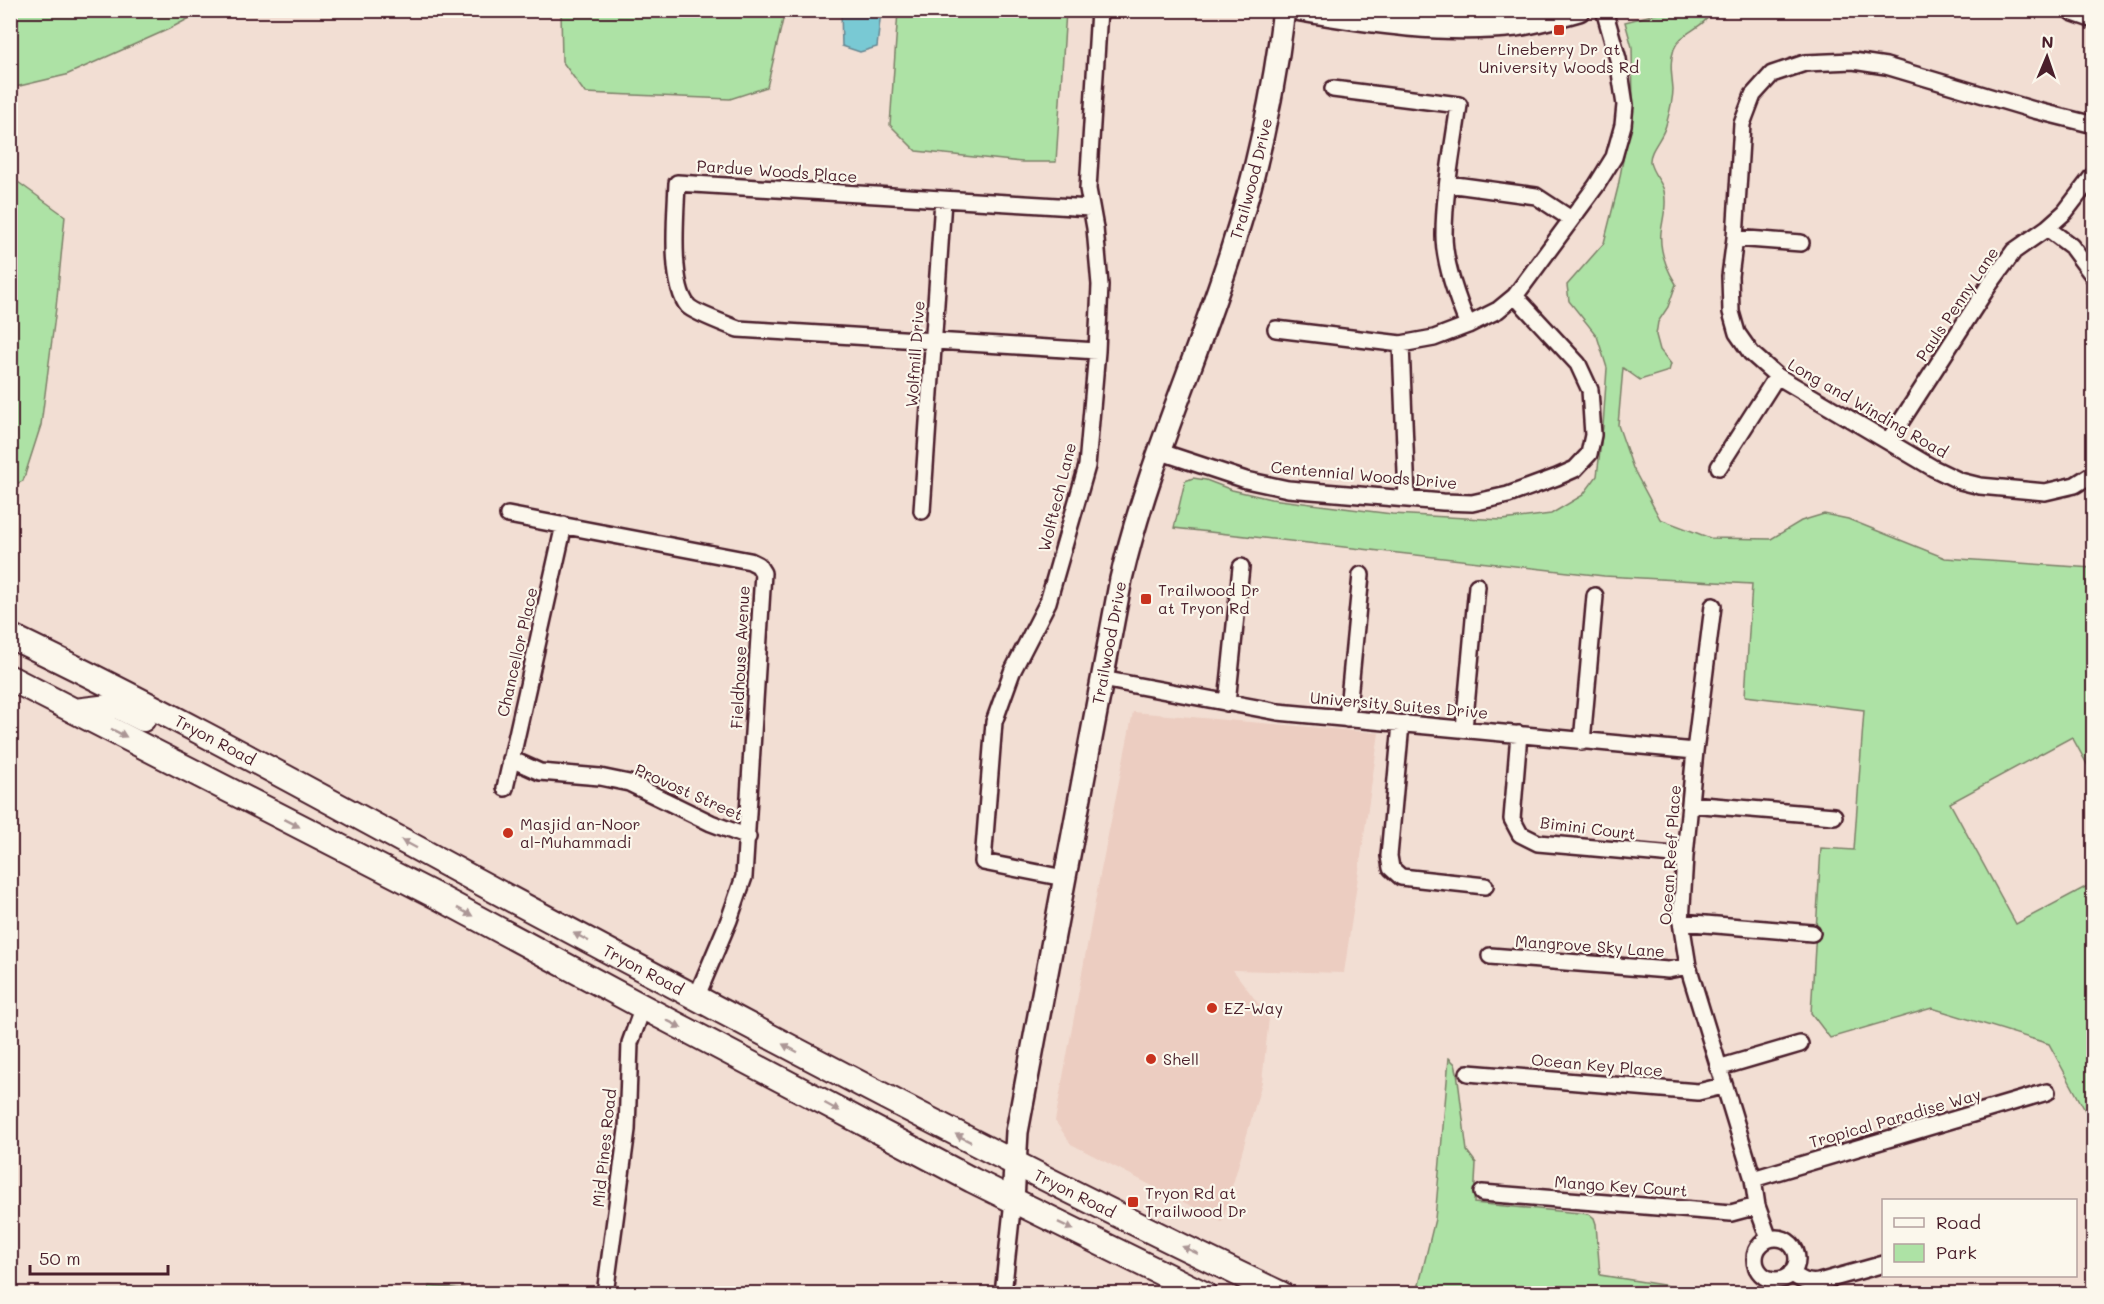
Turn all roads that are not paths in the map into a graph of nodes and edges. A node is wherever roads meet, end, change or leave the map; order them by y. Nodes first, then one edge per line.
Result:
1 (1099, 10) edge
2 (1284, 10) edge
3 (1301, 10) edge
4 (1579, 10) edge
5 (1604, 10) edge
6 (2074, 10) edge
7 (2094, 17) edge
8 (1333, 89) dead end
9 (2094, 125) edge
10 (2094, 174) edge
11 (1448, 184) junction
12 (943, 200) junction
13 (1090, 208) junction
14 (1571, 219) junction
15 (2047, 228) junction
16 (1735, 238) junction
17 (1801, 243) dead end
18 (2094, 277) edge
19 (1515, 296) junction
20 (1468, 325) junction
21 (1276, 330) dead end
22 (933, 342) junction
23 (1401, 344) junction
24 (1097, 351) junction
25 (1777, 376) junction
26 (1889, 441) junction
27 (1158, 451) junction
28 (1719, 467) dead end
29 (2091, 475) dead end
30 (1407, 498) junction
31 (922, 511) dead end
32 (508, 515) dead end
33 (564, 525) junction
34 (1241, 567) dead end
35 (1361, 575) dead end
36 (1477, 586) dead end
37 (1595, 596) dead end
38 (1713, 606) dead end
39 (10, 636) edge
40 (10, 678) edge
41 (1102, 679) junction
42 (1227, 703) junction
43 (75, 711) junction
44 (1347, 719) junction
45 (1401, 724) junction
46 (1464, 729) junction
47 (1519, 734) junction
48 (1582, 742) junction
49 (1695, 751) junction
50 (249, 758) junction
51 (511, 759) junction
52 (505, 788) dead end
53 (1690, 804) junction
54 (1834, 816) dead end
55 (748, 837) junction
56 (1685, 856) junction
57 (1064, 878) junction
58 (1485, 886) dead end
59 (1681, 922) junction
60 (1812, 933) dead end
61 (1490, 956) dead end
62 (1688, 966) junction
63 (696, 998) junction
64 (643, 1007) junction
65 (1800, 1044) dead end
66 (1718, 1068) junction
67 (1468, 1073) dead end
68 (1723, 1086) junction
69 (2047, 1092) dead end
70 (1015, 1164) junction
71 (1753, 1179) junction
72 (1482, 1193) dead end
73 (1013, 1200) junction
74 (1757, 1206) junction
75 (1769, 1239) junction
76 (1882, 1264) edge
77 (1791, 1274) junction
78 (604, 1293) edge
79 (1003, 1293) edge
80 (1204, 1293) edge
81 (1281, 1293) edge

1 - 13 street, Wolftech Lane
2 - 27 street, Trailwood Drive
3 - 4 street
5 - 14 street
6 - 7 street
8 - 11 street
9 - 16 street, Long and Winding Road
10 - 15 street, Pauls Penny Lane
11 - 14 street
11 - 20 street
12 - 13 street, Pardue Woods Place
12 - 22 street, Wolfmill Drive
12 - 22 street, Pardue Woods Place
13 - 24 street, Wolftech Lane
14 - 19 street
15 - 18 street
15 - 26 street, Pauls Penny Lane
16 - 17 street
16 - 25 street, Long and Winding Road
19 - 20 street
19 - 30 street, Centennial Woods Drive
20 - 23 street
21 - 23 street
22 - 24 street, Pardue Woods Place
22 - 31 street, Wolfmill Drive
23 - 30 street
24 - 57 street, Wolftech Lane
25 - 26 street, Long and Winding Road
25 - 28 street
26 - 29 street, Long and Winding Road
27 - 30 street, Centennial Woods Drive
27 - 41 street, Trailwood Drive
32 - 33 street, Fieldhouse Avenue
33 - 51 street, Chancellor Place
33 - 55 street, Fieldhouse Avenue
34 - 42 street
35 - 44 street
36 - 46 street
37 - 48 street
38 - 49 street, Ocean Reef Place
39 - 50 main road, Tryon Road
40 - 43 main road, Tryon Road
41 - 42 street, University Suites Drive
41 - 57 street, Trailwood Drive
42 - 44 street, University Suites Drive
43 - 50 main road
43 -> 64 main road, Tryon Road
44 - 45 street, University Suites Drive
45 - 46 street, University Suites Drive
45 - 58 street
46 - 47 street, University Suites Drive
47 - 48 street, University Suites Drive
47 - 56 street, Bimini Court
48 - 49 street, University Suites Drive
49 - 53 street, Ocean Reef Place
63 -> 50 main road, Tryon Road
51 - 52 street, Chancellor Place
51 - 55 street, Provost Street
53 - 54 street
53 - 56 street, Ocean Reef Place
55 - 63 street, Fieldhouse Avenue
56 - 59 street, Ocean Reef Place
57 - 70 street, Trailwood Drive
59 - 60 street
59 - 62 street, Ocean Reef Place
61 - 62 street, Mangrove Sky Lane
62 - 66 street, Ocean Reef Place
70 -> 63 main road, Tryon Road
64 -> 73 main road, Tryon Road
64 - 78 street, Mid Pines Road
65 - 66 street
66 - 68 street, Ocean Reef Place
67 - 68 street, Ocean Key Place
68 - 71 street, Ocean Reef Place
69 - 71 street, Tropical Paradise Way
70 - 73 street, Trailwood Drive
81 -> 70 main road, Tryon Road
71 - 74 street, Ocean Reef Place
72 - 74 street, Mango Key Court
73 - 79 street, Trailwood Drive
73 -> 80 main road, Tryon Road
74 - 75 street, Ocean Reef Place
75 - 77 street
75 - 77 street
76 - 77 street

